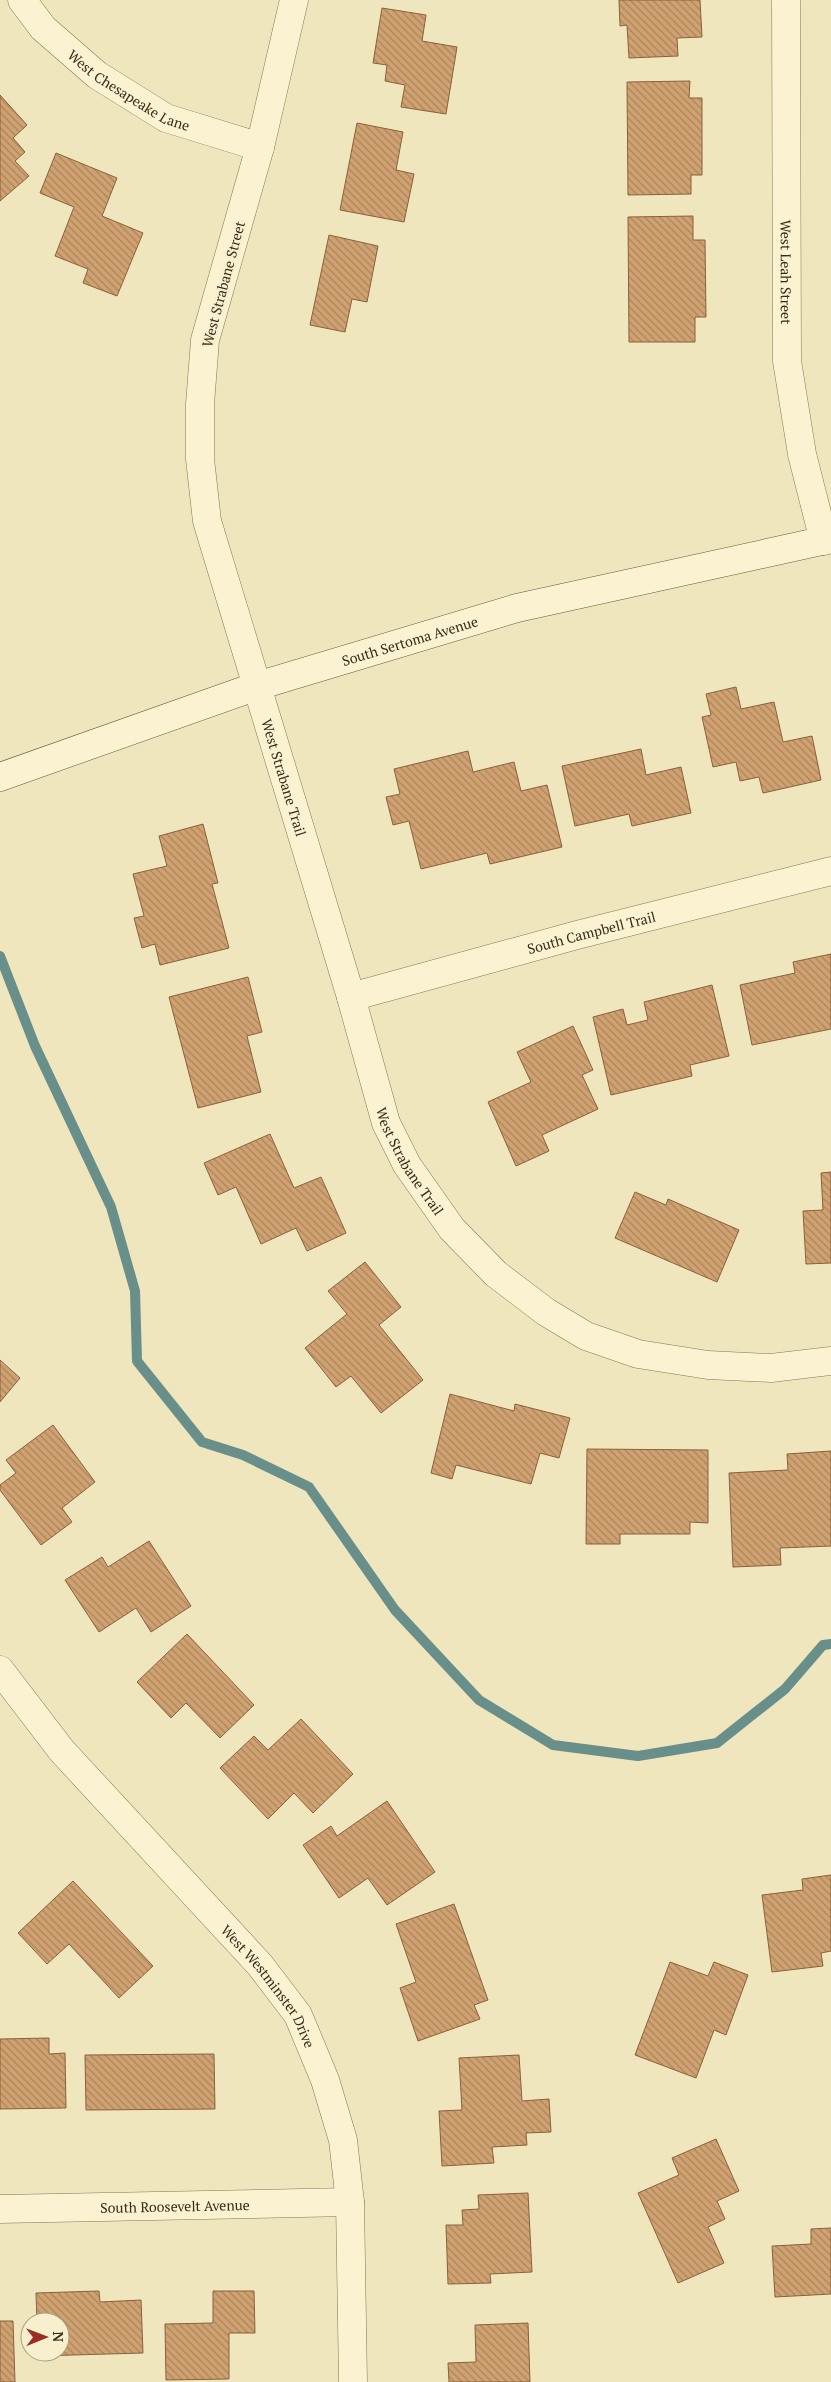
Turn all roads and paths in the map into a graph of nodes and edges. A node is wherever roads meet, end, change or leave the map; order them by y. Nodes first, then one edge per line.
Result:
1 (22, 0) edge
2 (294, 0) edge
3 (786, 0) edge
4 (260, 147) junction
5 (828, 540) edge
6 (257, 686) junction
7 (0, 777) edge
8 (831, 870) edge
9 (351, 997) junction
10 (831, 1361) edge
11 (0, 1670) edge
12 (350, 2202) junction
13 (0, 2209) edge
14 (353, 2382) edge

1 - 4 street, West Chesapeake Lane
2 - 4 street, West Strabane Street
3 - 5 street, West Leah Street
4 - 6 street, West Strabane Street
5 - 6 street, South Sertoma Avenue
6 - 7 street, South Sertoma Avenue
6 - 9 street, West Strabane Trail
8 - 9 street, South Campbell Trail
9 - 10 street, West Strabane Trail
11 - 12 street, West Westminster Drive
12 - 13 street, South Roosevelt Avenue
12 - 14 street, West Westminster Drive

